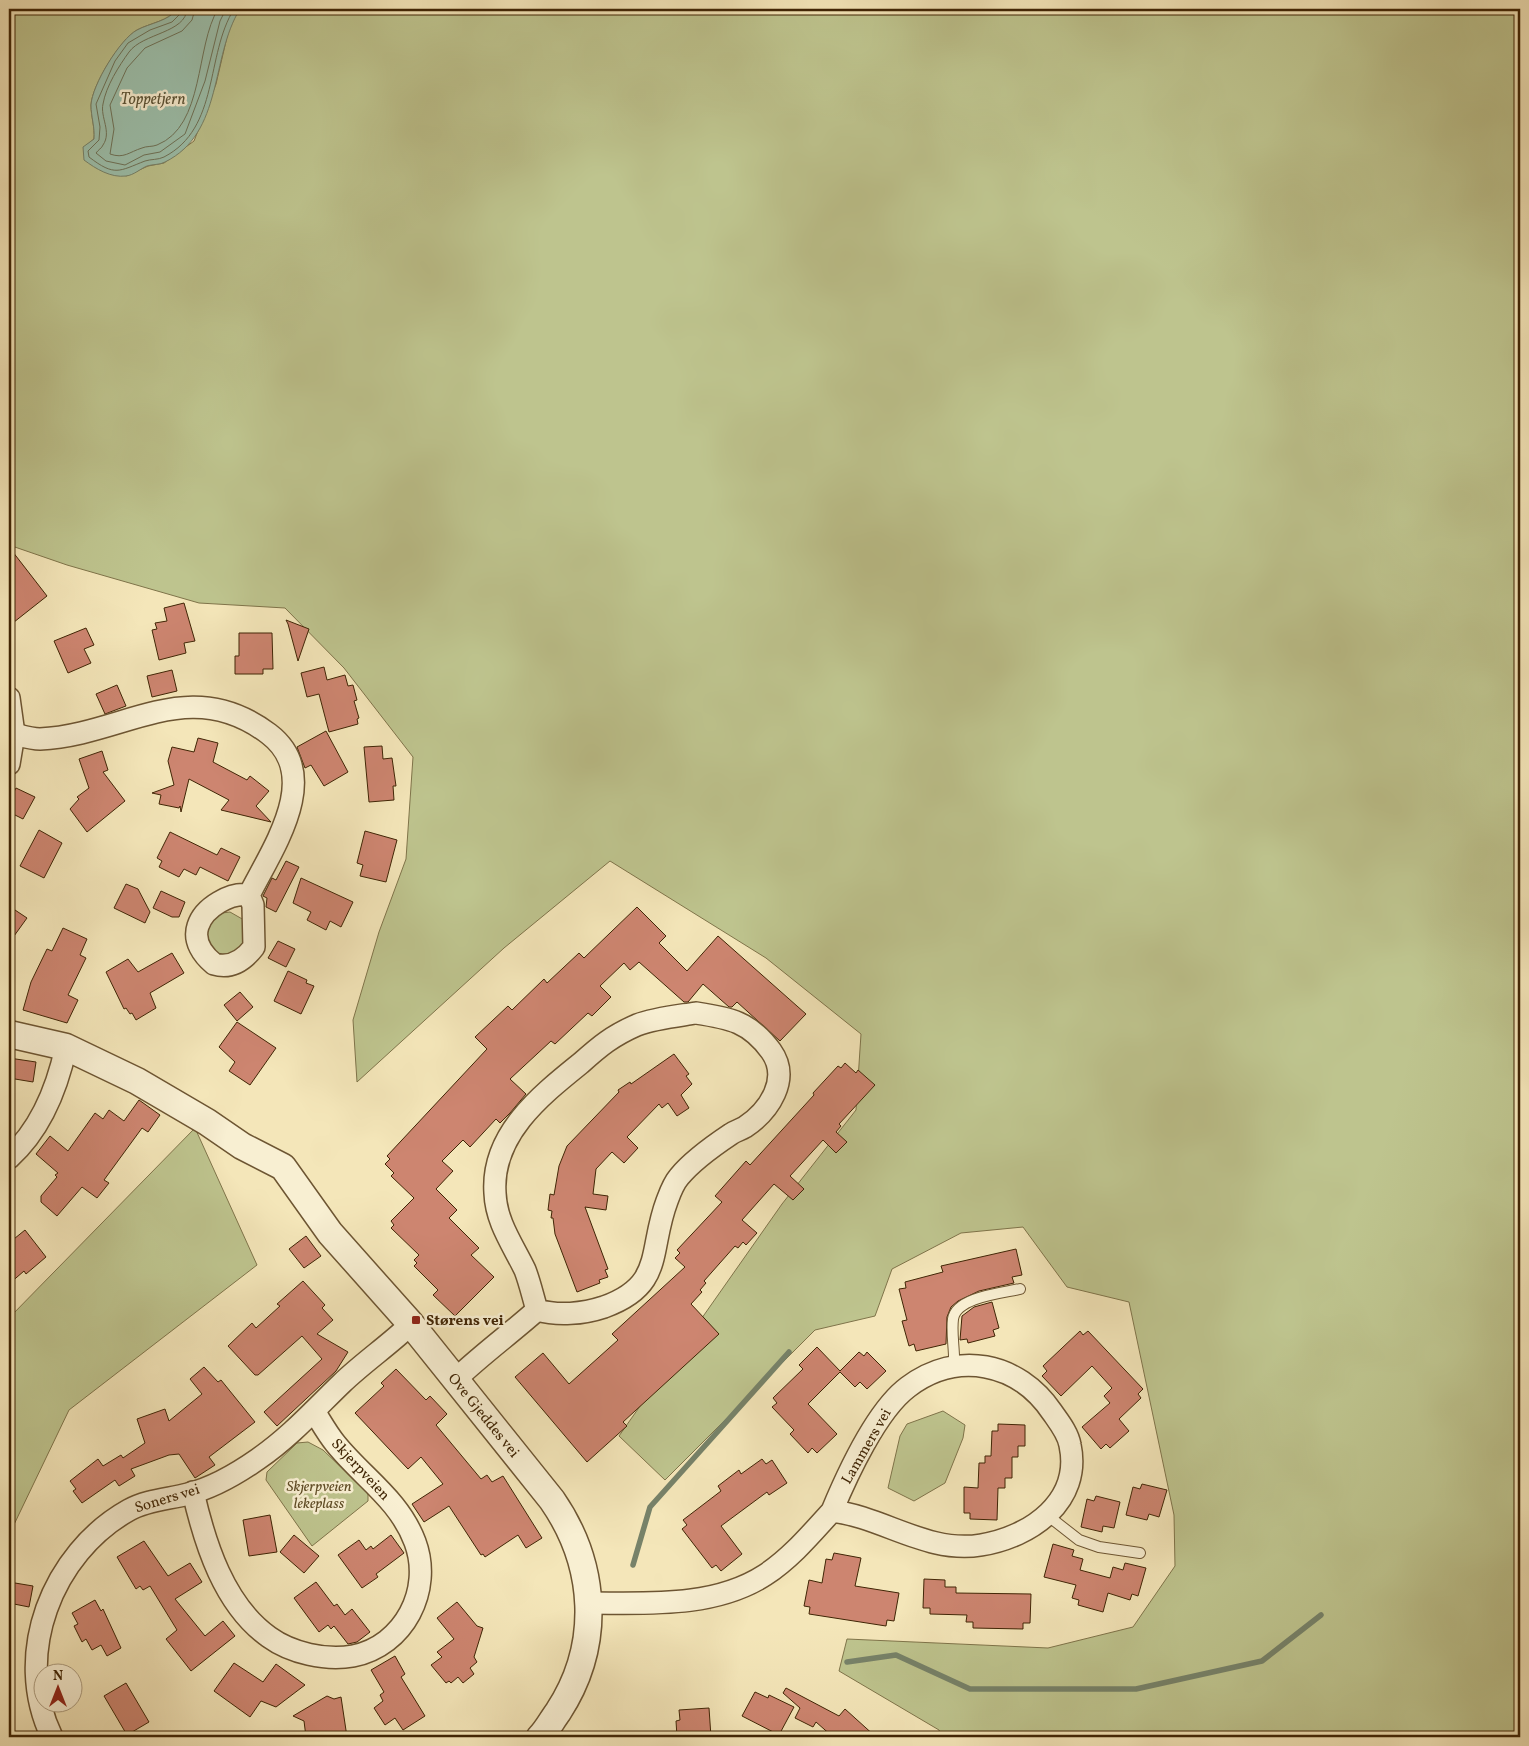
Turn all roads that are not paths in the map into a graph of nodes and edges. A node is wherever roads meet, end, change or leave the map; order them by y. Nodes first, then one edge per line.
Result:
1 (9, 698) edge
2 (14, 734) junction
3 (9, 764) edge
4 (249, 894) dead end
5 (9, 1034) edge
6 (66, 1047) junction
7 (9, 1158) edge
8 (1020, 1290) dead end
9 (537, 1310) junction
10 (411, 1324) junction
11 (954, 1366) junction
12 (455, 1380) junction
13 (314, 1411) junction
14 (193, 1492) junction
15 (832, 1511) junction
16 (1047, 1515) junction
17 (1140, 1553) dead end
18 (589, 1603) junction
19 (52, 1737) edge
20 (540, 1737) edge

1 - 2 street
2 - 3 street
2 - 4 street
5 - 6 street, Ove Gjeddes vei
6 - 7 street
6 - 10 street, Ove Gjeddes vei
8 - 11 lane
9 - 9 street
9 - 12 street
10 - 12 street, Ove Gjeddes vei
10 - 13 street, Soners vei
11 - 15 street, Lammers vei
11 - 16 street, Lammers vei
12 - 18 street, Ove Gjeddes vei
13 - 14 street, Soners vei
13 - 14 street, Skjerpveien
14 - 19 street, Soners vei
15 - 16 street, Lammers vei
15 - 18 street, Lammers vei
16 - 17 lane
18 - 20 street, Ove Gjeddes vei

